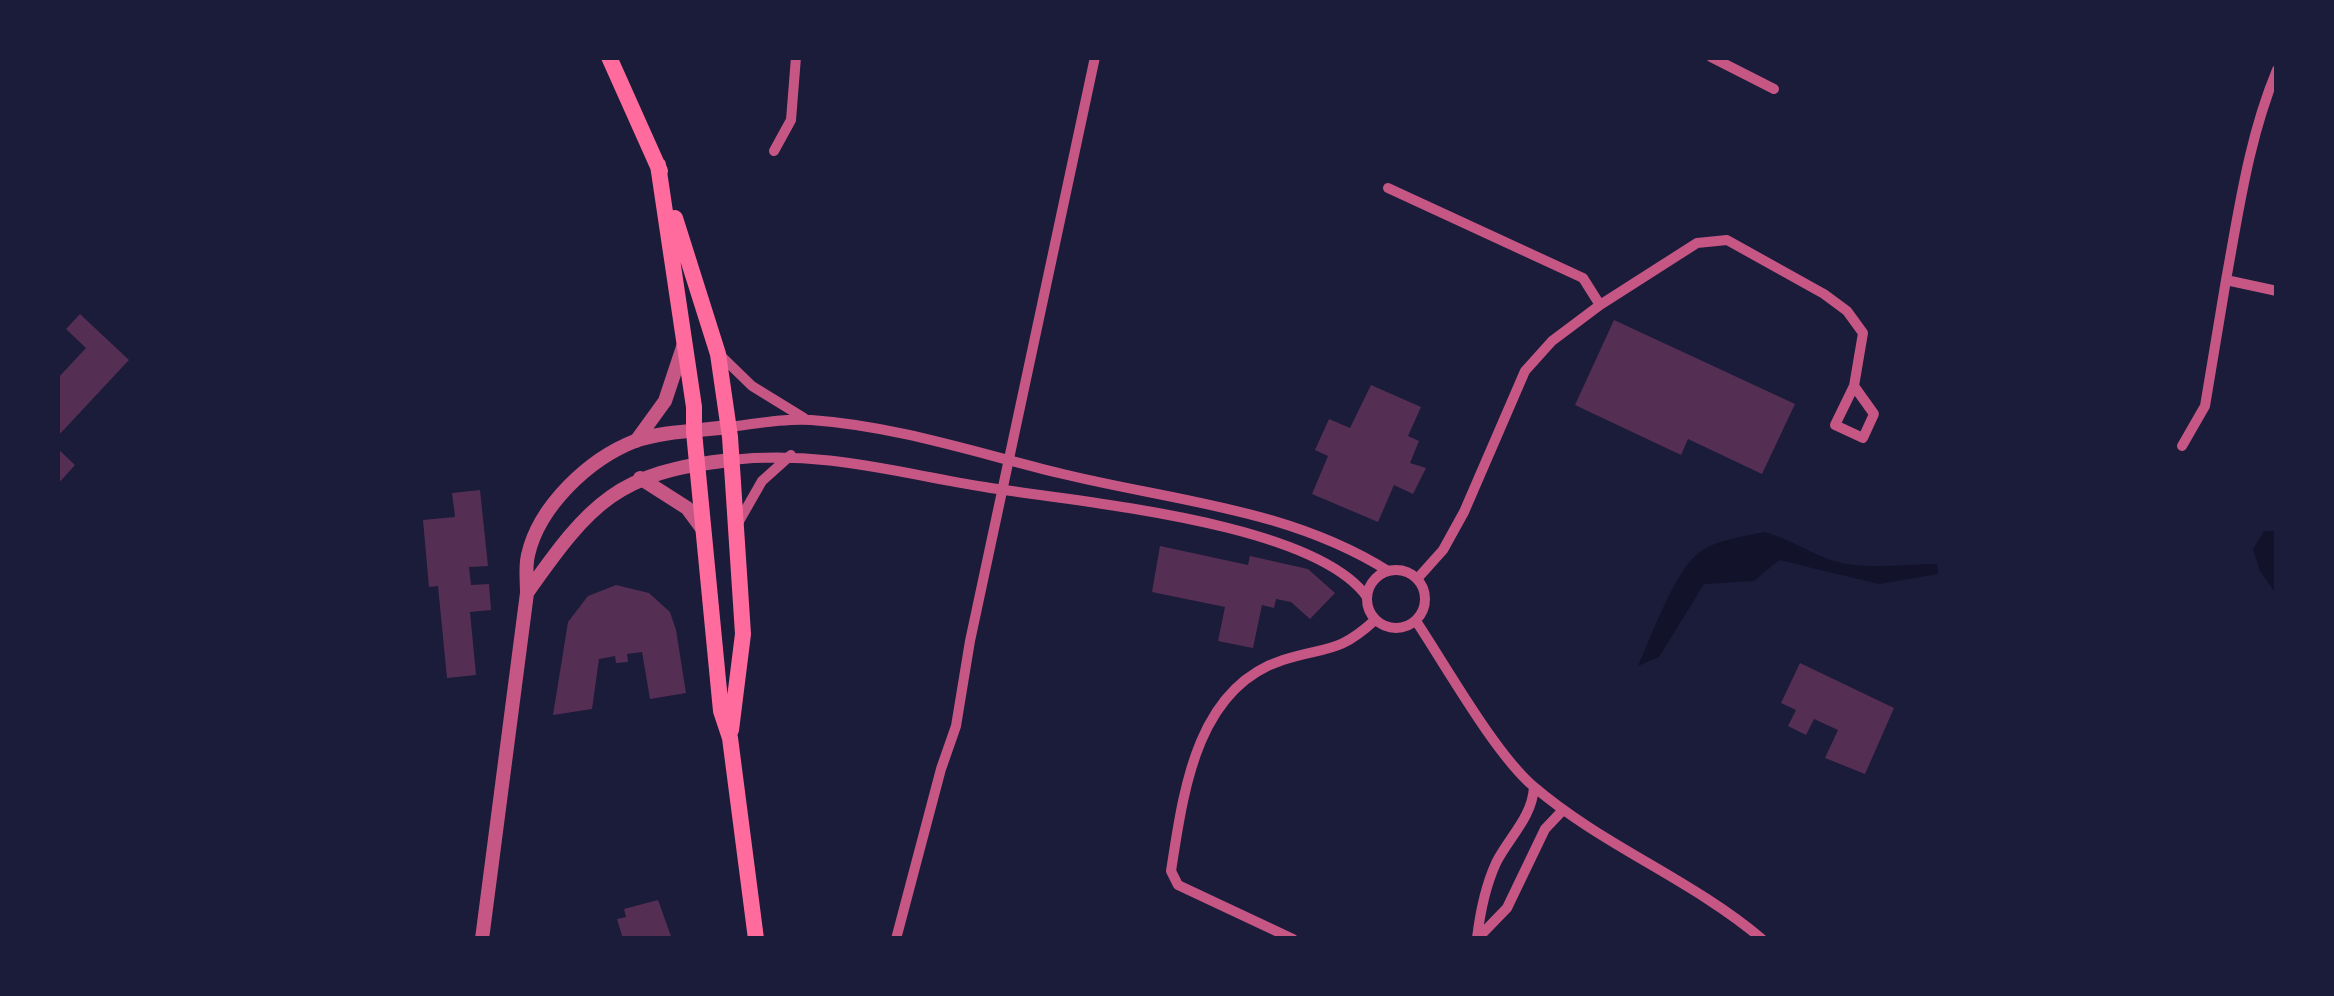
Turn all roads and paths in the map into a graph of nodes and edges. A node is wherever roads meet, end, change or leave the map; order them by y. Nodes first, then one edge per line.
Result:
1 (609, 57) edge
2 (796, 57) edge
3 (1095, 57) edge
4 (1711, 57) edge
5 (2277, 70) edge
6 (1774, 89) dead end
7 (774, 151) dead end
8 (658, 165) junction
9 (1388, 188) dead end
10 (2226, 280) junction
11 (2277, 291) edge
12 (1600, 305) junction
13 (686, 339) junction
14 (718, 354) junction
15 (1854, 386) junction
16 (807, 419) junction
17 (728, 427) junction
18 (694, 432) junction
19 (636, 441) junction
20 (2182, 446) dead end
21 (791, 455) junction
22 (731, 460) junction
23 (1011, 460) junction
24 (697, 464) junction
25 (640, 478) junction
26 (1004, 490) junction
27 (736, 526) junction
28 (705, 532) junction
29 (1388, 571) junction
30 (1418, 579) junction
31 (527, 593) junction
32 (1366, 597) junction
33 (1376, 620) junction
34 (1416, 621) junction
35 (730, 738) junction
36 (1534, 787) junction
37 (1563, 810) junction
38 (1477, 938) edge
39 (482, 939) edge
40 (756, 939) edge
41 (896, 939) edge
42 (1293, 939) edge
43 (1762, 939) edge

1 - 8 main road
2 - 7 street
3 - 23 street
4 - 6 street
5 - 10 street
8 - 13 main road
8 - 14 main road
9 - 12 street
10 - 11 street
10 - 20 street
12 - 15 street
12 - 30 street
13 - 18 main road
13 - 19 street
14 - 16 street
14 - 17 main road
15 - 15 street
16 - 17 street
16 - 23 street
17 - 18 street
17 - 22 main road
18 - 19 street
18 - 24 main road
19 - 31 street
21 - 22 street
21 - 26 street
21 - 27 street
22 - 24 street
22 - 27 main road
23 - 26 street
23 - 29 street
24 - 25 street
24 - 28 main road
25 - 28 street
25 - 31 street
26 - 32 street
26 - 41 street
27 - 35 main road
28 - 35 main road
29 - 30 street
29 - 32 street
30 - 34 street
31 - 39 street
32 - 33 street
33 - 34 street
33 - 42 street
34 - 36 street
35 - 40 main road
36 - 37 street
36 - 38 street
37 - 38 street
37 - 43 street

